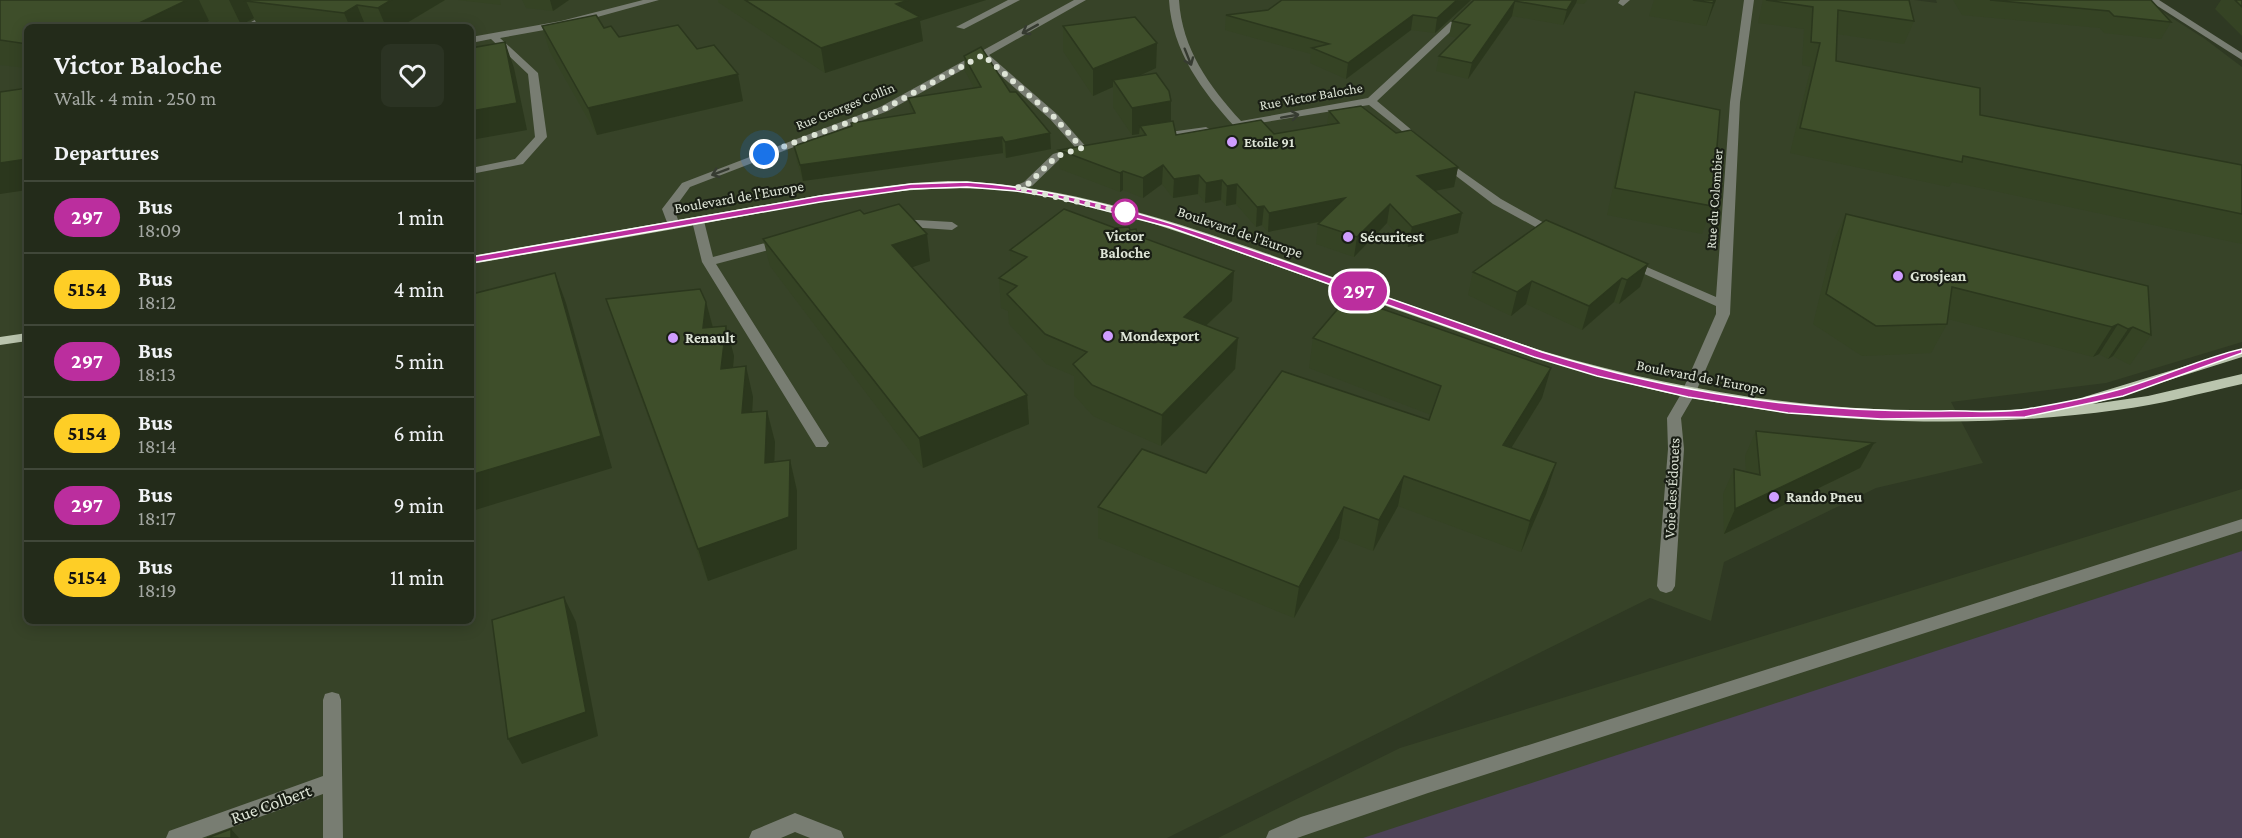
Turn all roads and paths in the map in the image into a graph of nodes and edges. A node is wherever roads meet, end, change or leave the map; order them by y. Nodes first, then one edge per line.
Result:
1 (298, 0) edge
2 (654, 0) edge
3 (1015, 0) edge
4 (1081, 0) edge
5 (1174, 0) edge
6 (1479, 0) edge
7 (2153, 0) edge
8 (1746, 2) edge
9 (253, 24) edge
10 (961, 27) dead end
11 (494, 37) junction
12 (474, 40) edge
13 (983, 55) junction
14 (2242, 57) edge
15 (1371, 101) junction
16 (1229, 126) junction
17 (1140, 140) edge
18 (474, 170) edge
19 (1016, 188) junction
20 (699, 221) junction
21 (890, 224) edge
22 (674, 225) junction
23 (952, 226) dead end
24 (1571, 239) edge
25 (795, 240) edge
26 (1614, 258) edge
27 (474, 259) edge
28 (709, 262) junction
29 (1722, 304) junction
30 (24, 337) edge
31 (0, 341) edge
32 (2242, 353) edge
33 (2242, 377) edge
34 (1688, 394) junction
35 (2025, 413) junction
36 (821, 443) dead end
37 (2242, 525) edge
38 (1666, 586) dead end
39 (332, 700) dead end
40 (333, 781) junction
41 (176, 838) edge
42 (333, 838) edge
43 (759, 838) edge
44 (834, 838) edge
45 (1276, 838) edge

1 - 9 street
2 - 11 street
3 - 10 street
4 -> 13 street, Rue Georges Collin
5 -> 16 street
6 - 15 street, Rue Victor Baloche
7 - 14 street
8 - 29 street, Rue du Colombier
11 - 12 street
11 - 18 street
13 - 19 street
13 -> 22 street, Rue Georges Collin
16 -> 15 street, Rue Victor Baloche
15 - 24 street
16 - 17 street, Rue Victor Baloche
19 - 20 main road, Boulevard de l'Europe
19 - 34 main road, Boulevard de l'Europe
20 - 22 main road, Boulevard de l'Europe
20 - 28 street
21 - 23 street
22 - 27 main road, Boulevard de l'Europe
25 - 28 street
26 - 29 street
28 - 36 street
29 - 34 street, Rue du Colombier
30 - 31 main road
32 - 35 main road, Boulevard de l'Europe
33 - 35 main road, Boulevard de l'Europe
34 - 35 main road, Boulevard de l'Europe
34 - 38 street, Voie des Édouets
37 - 45 street
39 - 40 street
40 - 41 street, Rue Colbert
40 - 42 street
43 - 44 street

